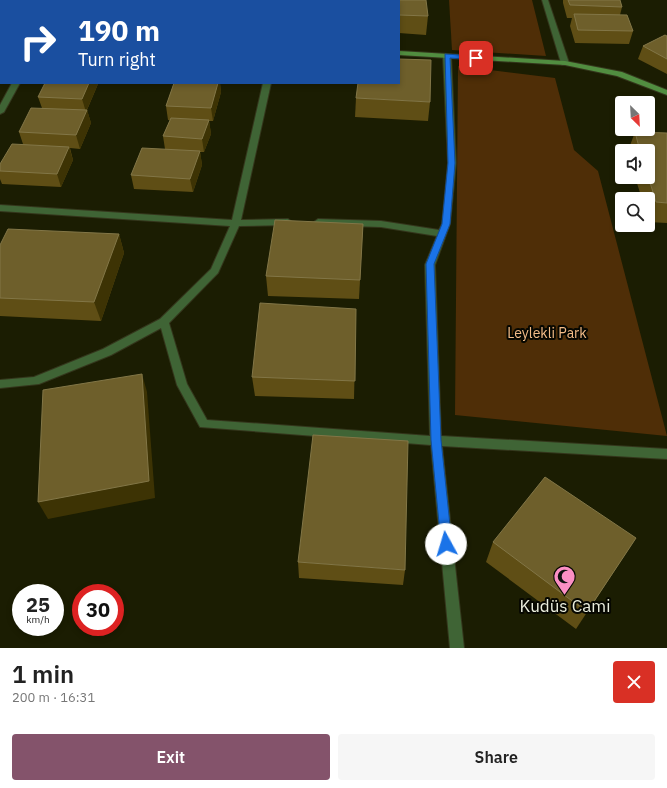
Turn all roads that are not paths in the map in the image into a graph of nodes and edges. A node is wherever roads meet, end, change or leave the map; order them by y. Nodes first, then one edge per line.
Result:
1 (545, 0) edge
2 (400, 53) edge
3 (447, 56) junction
4 (565, 64) junction
5 (15, 84) edge
6 (267, 84) edge
7 (667, 93) edge
8 (0, 112) edge
9 (0, 208) edge
10 (236, 223) junction
11 (443, 234) junction
12 (164, 322) junction
13 (0, 384) edge
14 (436, 440) junction
15 (667, 454) edge
16 (457, 648) edge

1 - 4 street
2 - 3 street
3 - 4 street
3 - 11 street
4 - 7 street
5 - 8 street
6 - 10 street
9 - 10 street
10 - 11 street
10 - 12 street
11 - 14 street
12 - 13 street
12 - 14 street
14 - 15 street
14 - 16 street

